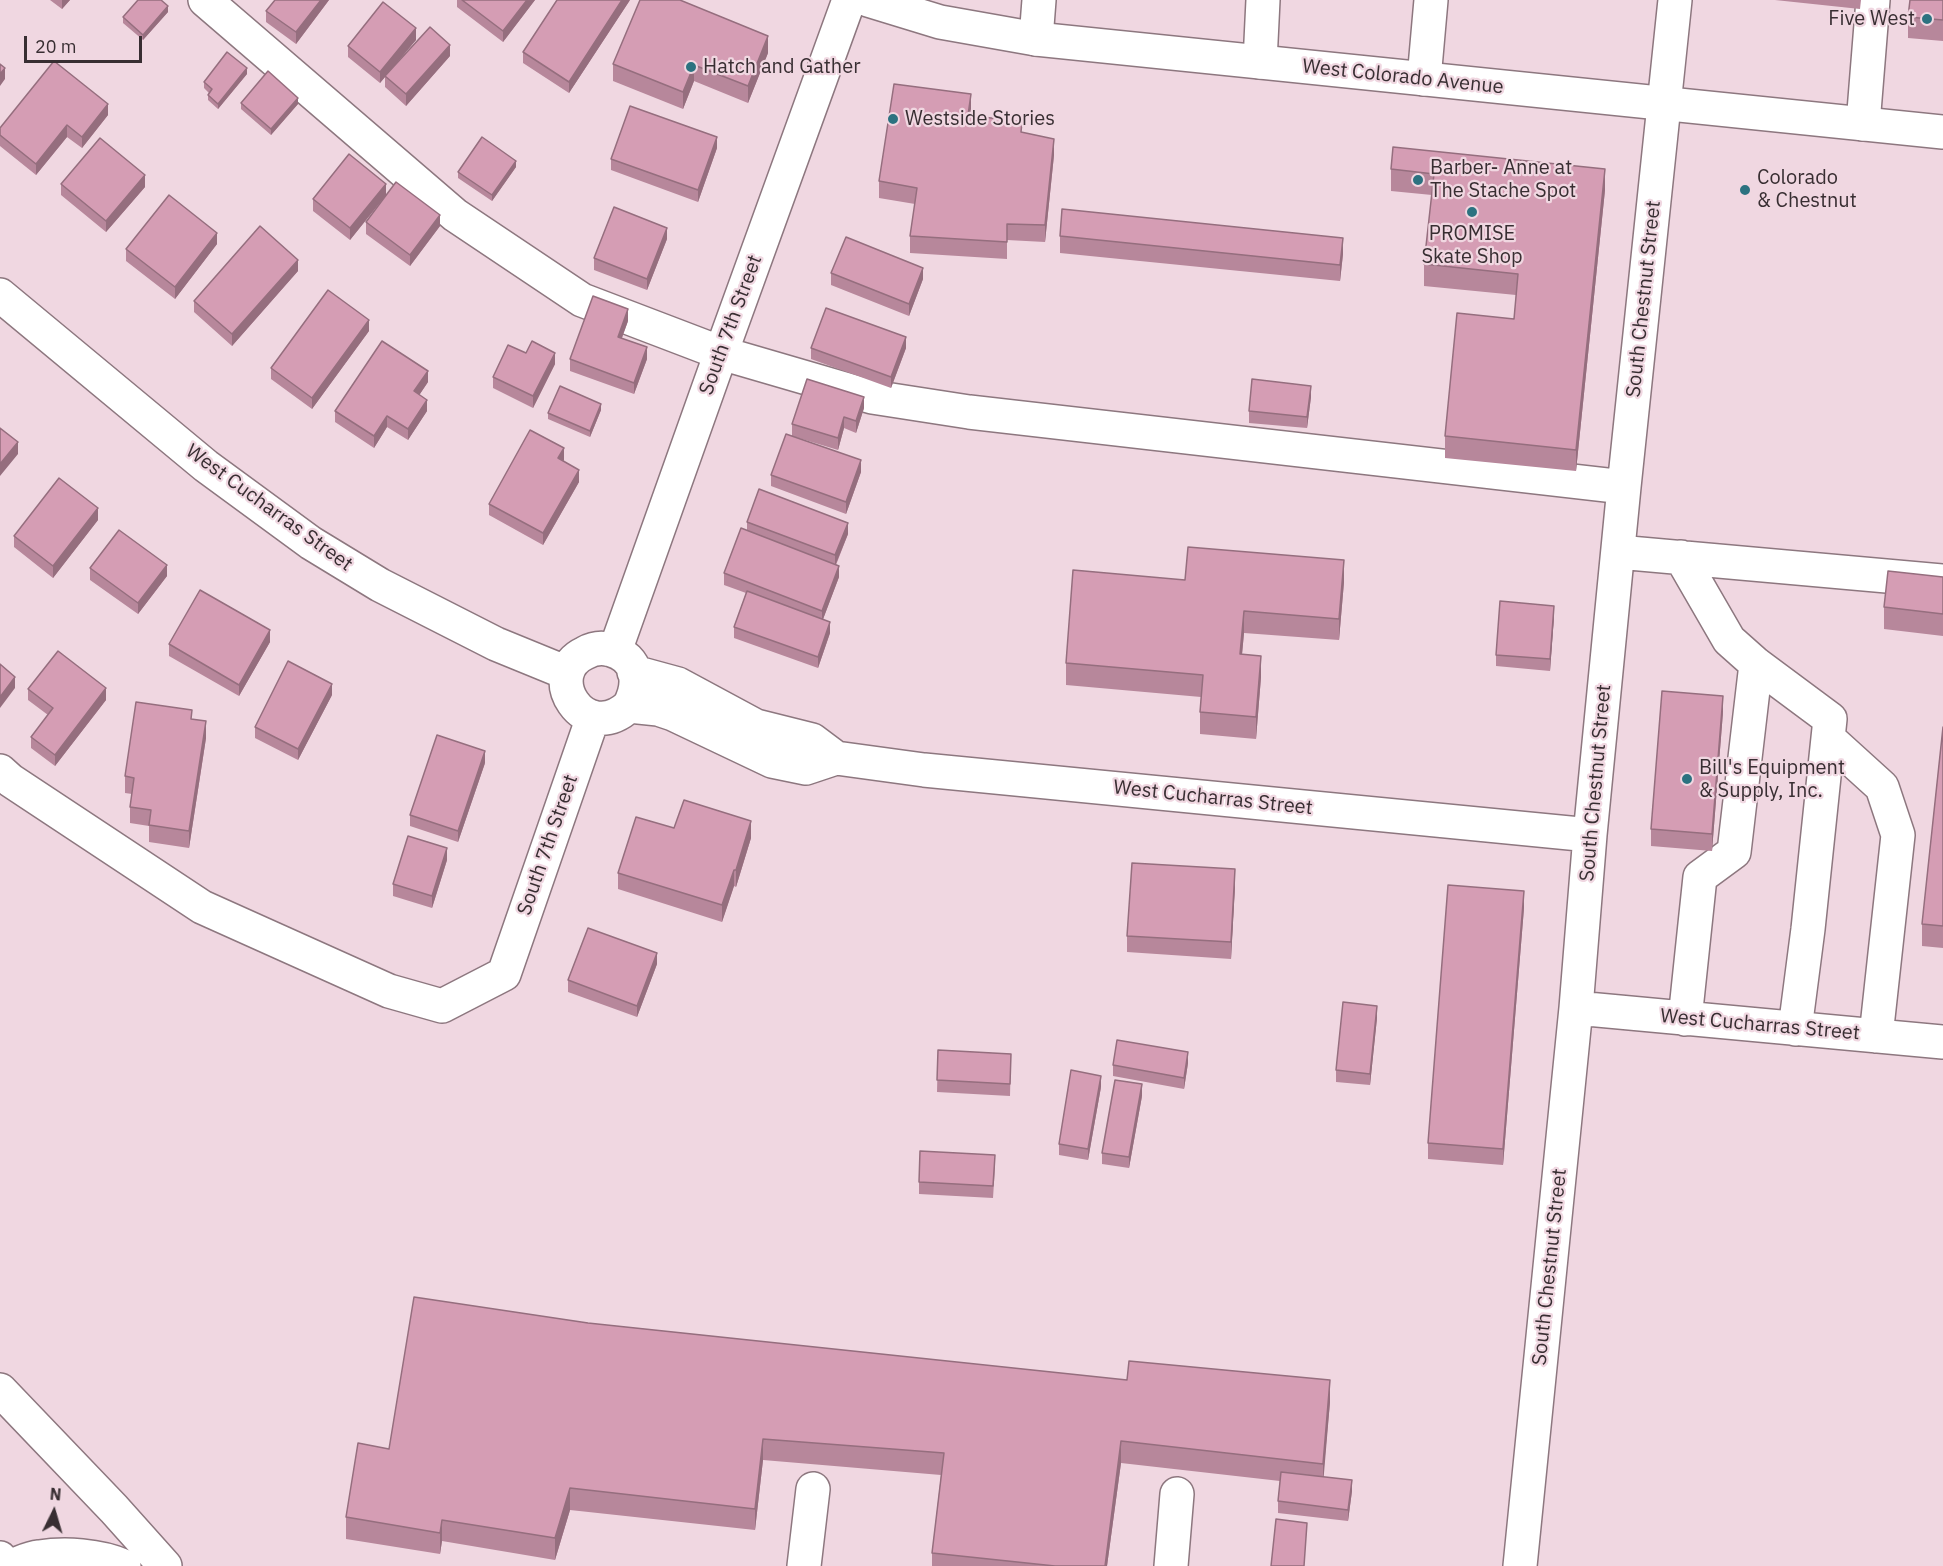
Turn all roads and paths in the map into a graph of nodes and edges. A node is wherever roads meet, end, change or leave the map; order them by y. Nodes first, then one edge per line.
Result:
1 (205, 0) edge
2 (849, 0) edge
3 (868, 0) edge
4 (1039, 0) edge
5 (1263, 0) edge
6 (1431, 0) edge
7 (1675, 0) edge
8 (1873, 0) edge
9 (1036, 39) junction
10 (1260, 62) junction
11 (1424, 80) junction
12 (1664, 104) junction
13 (1863, 124) junction
14 (1943, 132) edge
15 (0, 295) edge
16 (720, 352) junction
17 (1624, 487) junction
18 (1618, 552) junction
19 (1681, 557) junction
20 (1943, 581) edge
21 (625, 661) junction
22 (1756, 664) junction
23 (567, 673) junction
24 (629, 706) junction
25 (592, 717) junction
26 (1828, 738) junction
27 (836, 758) junction
28 (0, 771) edge
29 (1590, 835) junction
30 (1576, 1008) junction
31 (1685, 1018) junction
32 (1795, 1029) junction
33 (1876, 1036) junction
34 (1943, 1042) edge
35 (0, 1390) edge
36 (813, 1489) dead end
37 (1177, 1494) dead end
38 (0, 1558) edge
39 (9, 1566) edge
40 (124, 1566) edge
41 (165, 1566) edge
42 (804, 1566) edge
43 (1172, 1566) edge
44 (1520, 1566) edge

1 - 16 main road
2 - 16 main road, South 7th Street
3 - 9 main road, West Colorado Avenue
4 - 9 main road
5 - 10 main road
6 - 11 main road
7 - 12 main road, South Chestnut Street
8 - 13 main road
9 - 10 main road, West Colorado Avenue
10 - 11 main road, West Colorado Avenue
11 - 12 main road, West Colorado Avenue
12 - 13 main road, West Colorado Avenue
12 - 17 main road, South Chestnut Street
13 - 14 main road, West Colorado Avenue
15 - 23 main road, West Cucharras Street
16 - 17 main road
16 - 21 main road, South 7th Street
17 - 18 main road, South Chestnut Street
18 - 19 main road
18 - 29 main road, South Chestnut Street
19 - 20 main road
19 - 22 main road
21 - 23 main road, West Cucharras Street
21 - 24 main road
21 - 27 main road, West Cucharras Street
22 - 26 main road
22 - 31 main road
23 - 25 main road
24 - 25 main road
24 - 27 main road, West Cucharras Street
25 - 28 main road, South 7th Street
26 - 32 main road
26 - 33 main road
27 - 29 main road, West Cucharras Street
29 - 30 main road, South Chestnut Street
30 - 31 main road, West Cucharras Street
30 - 44 main road, South Chestnut Street
31 - 32 main road, West Cucharras Street
32 - 33 main road, West Cucharras Street
33 - 34 main road, West Cucharras Street
35 - 41 main road
36 - 42 main road
37 - 43 main road
38 - 39 main road
39 - 40 main road

